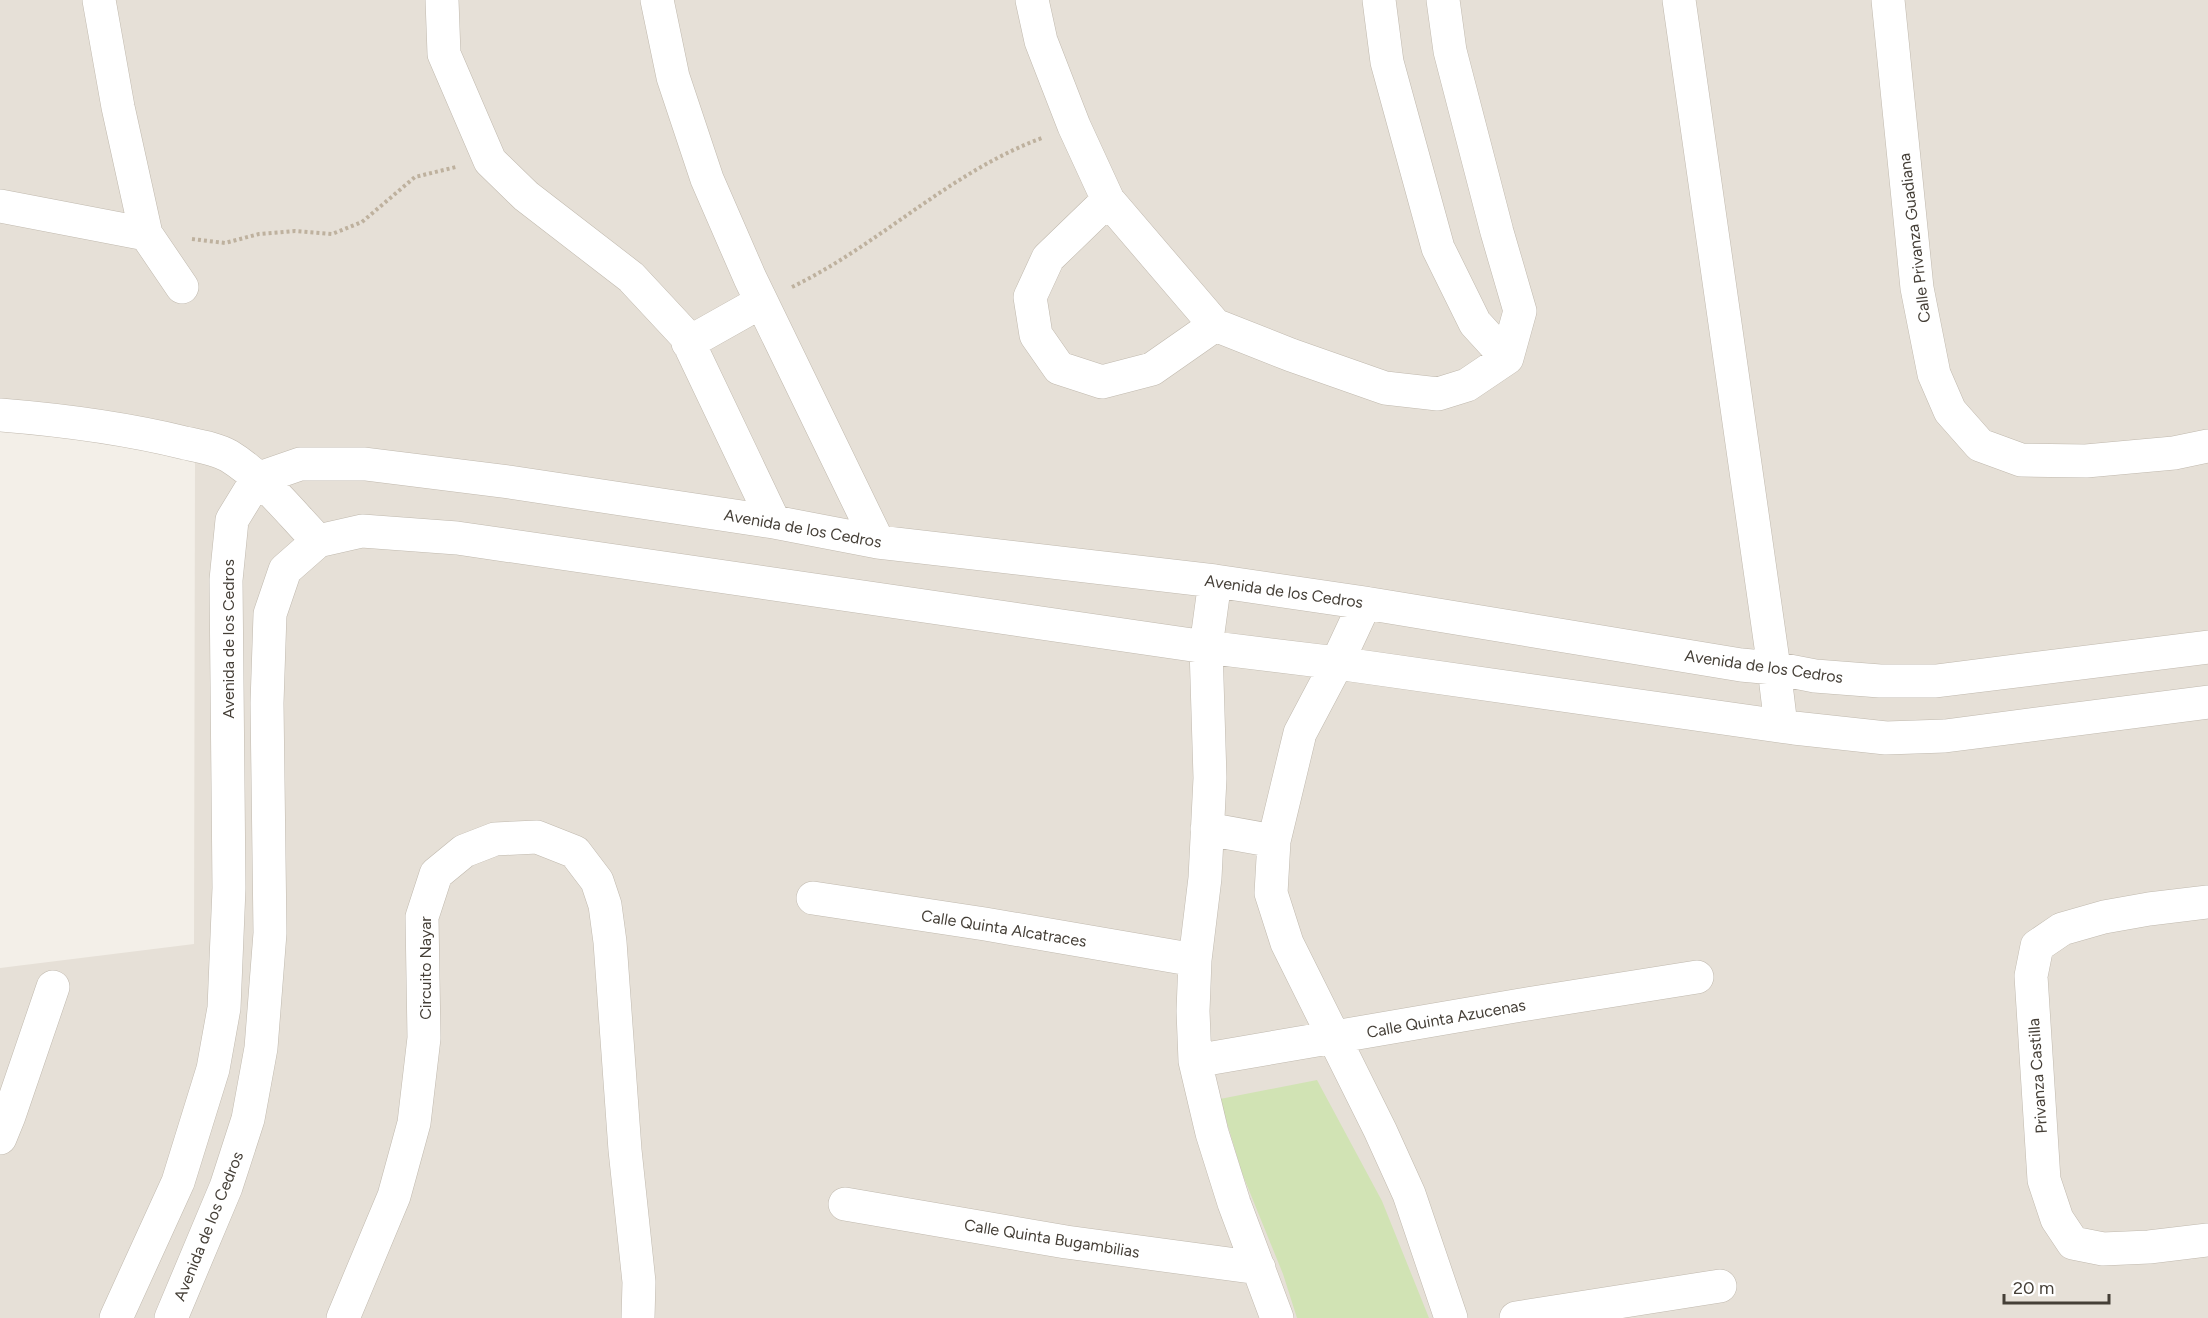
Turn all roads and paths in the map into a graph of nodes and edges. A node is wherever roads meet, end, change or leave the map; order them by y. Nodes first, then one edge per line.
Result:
1 (99, 0) edge
2 (442, 0) edge
3 (657, 0) edge
4 (1032, 0) edge
5 (1379, 0) edge
6 (1443, 0) edge
7 (1679, 0) edge
8 (1888, 0) edge
9 (1074, 126) junction
10 (490, 161) junction
11 (1108, 200) junction
12 (0, 206) edge
13 (146, 234) junction
14 (182, 287) dead end
15 (761, 302) junction
16 (1215, 325) junction
17 (688, 342) junction
18 (1507, 358) junction
19 (0, 415) edge
20 (2208, 446) edge
21 (257, 479) junction
22 (774, 522) junction
23 (318, 540) junction
24 (878, 542) junction
25 (1215, 581) junction
26 (1365, 603) junction
27 (2208, 646) edge
28 (1206, 647) junction
29 (1337, 663) junction
30 (1774, 668) junction
31 (2208, 702) edge
32 (1781, 726) junction
33 (1207, 829) junction
34 (1274, 842) junction
35 (813, 898) dead end
36 (2208, 902) edge
37 (1195, 960) junction
38 (1696, 977) dead end
39 (53, 987) dead end
40 (1334, 1036) junction
41 (1195, 1061) junction
42 (3, 1123) edge
43 (845, 1204) dead end
44 (2208, 1240) edge
45 (1259, 1268) junction
46 (1720, 1286) dead end
47 (116, 1318) edge
48 (171, 1318) edge
49 (343, 1318) edge
50 (638, 1318) edge
51 (1277, 1318) edge
52 (1451, 1318) edge
53 (1516, 1318) edge

1 - 13 street
2 - 10 street
3 - 15 street
4 - 9 street
5 - 18 street
6 - 18 street
7 - 30 street
8 - 20 street, Calle Privanza Guadiana
9 - 11 street
9 - 15 path
10 - 13 path
10 - 17 street
11 - 16 street
11 - 16 street
12 - 13 street
13 - 14 street
15 - 17 street
15 - 24 street
16 - 18 street
17 - 22 street
19 - 21 street
21 - 22 street, Avenida de los Cedros
21 - 23 street
21 - 47 street, Avenida de los Cedros
22 - 24 street, Avenida de los Cedros
23 - 28 street
23 - 48 street, Avenida de los Cedros
24 - 25 street, Avenida de los Cedros
25 - 26 street, Avenida de los Cedros
25 - 28 street
26 - 29 street
26 - 30 street, Avenida de los Cedros
27 - 30 street, Avenida de los Cedros
28 - 29 street
28 - 33 street
29 - 32 street
29 - 34 street
30 - 32 street
31 - 32 street
33 - 34 street
33 - 37 street
34 - 40 street
35 - 37 street, Calle Quinta Alcatraces
36 - 44 street, Privanza Castilla
37 - 41 street
38 - 40 street, Calle Quinta Azucenas
39 - 42 street
40 - 41 street, Calle Quinta Azucenas
40 - 52 street
41 - 45 street
43 - 45 street, Calle Quinta Bugambilias
45 - 51 street
46 - 53 street
49 - 50 street, Circuito Nayar

